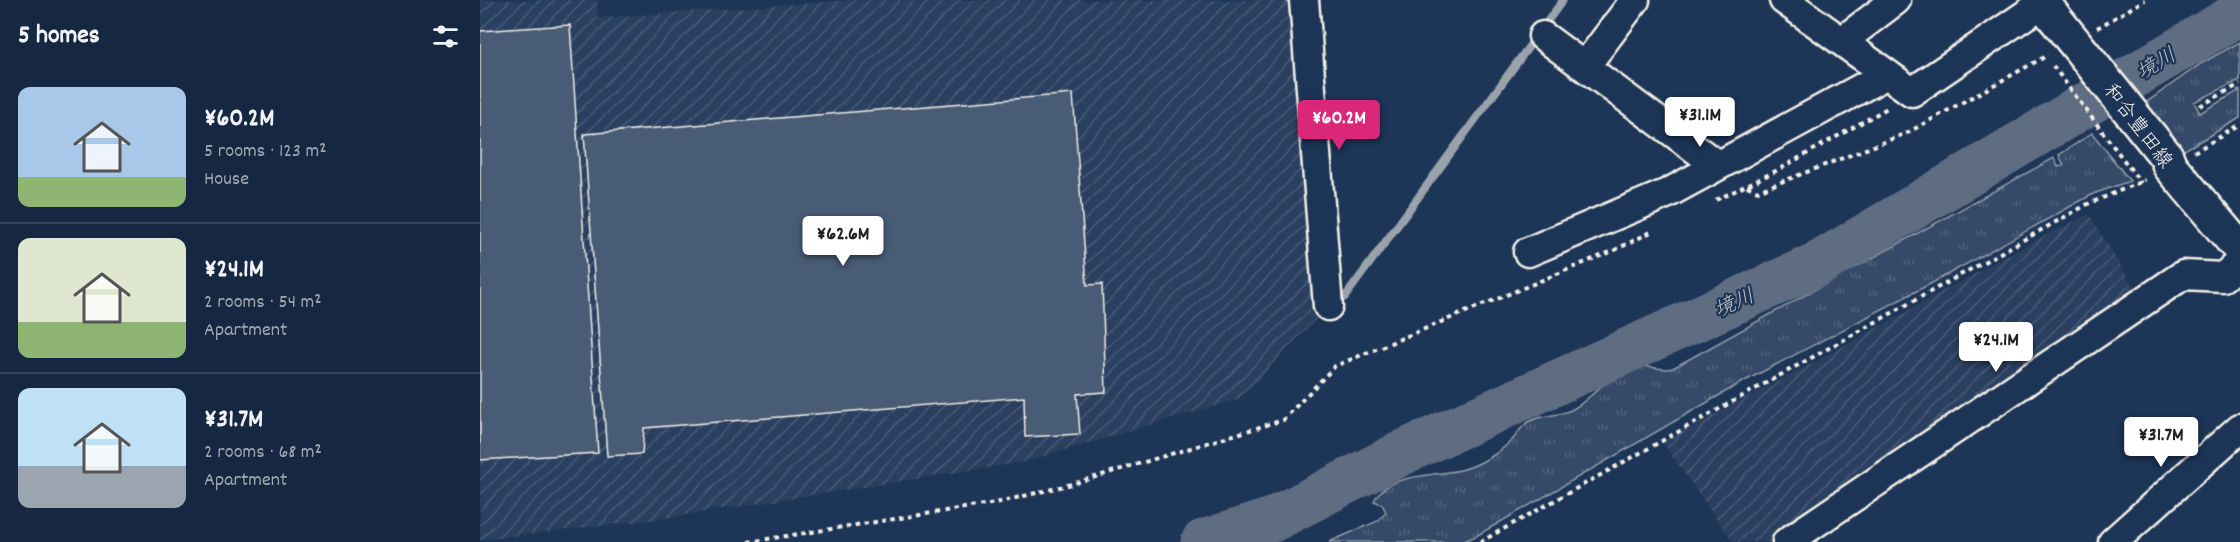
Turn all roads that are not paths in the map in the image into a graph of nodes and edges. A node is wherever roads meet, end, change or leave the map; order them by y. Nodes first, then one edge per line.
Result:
1 (1305, 0) edge
2 (1635, 0) edge
3 (1784, 0) edge
4 (1896, 0) edge
5 (2051, 6) edge
6 (1543, 36) dead end
7 (1842, 42) junction
8 (1586, 65) junction
9 (1887, 74) junction
10 (1717, 165) junction
11 (2237, 243) edge
12 (1528, 252) dead end
13 (1328, 306) dead end
14 (2240, 428) edge
15 (1787, 542) edge
16 (2113, 542) edge

1 - 13 street
2 - 8 street
3 - 7 street
4 - 7 street
5 - 9 street
5 - 11 main road, 和合豊田線, bridge
6 - 8 street
7 - 9 street
8 - 10 street
9 - 10 street
10 - 12 street
11 - 15 street
14 - 16 street

